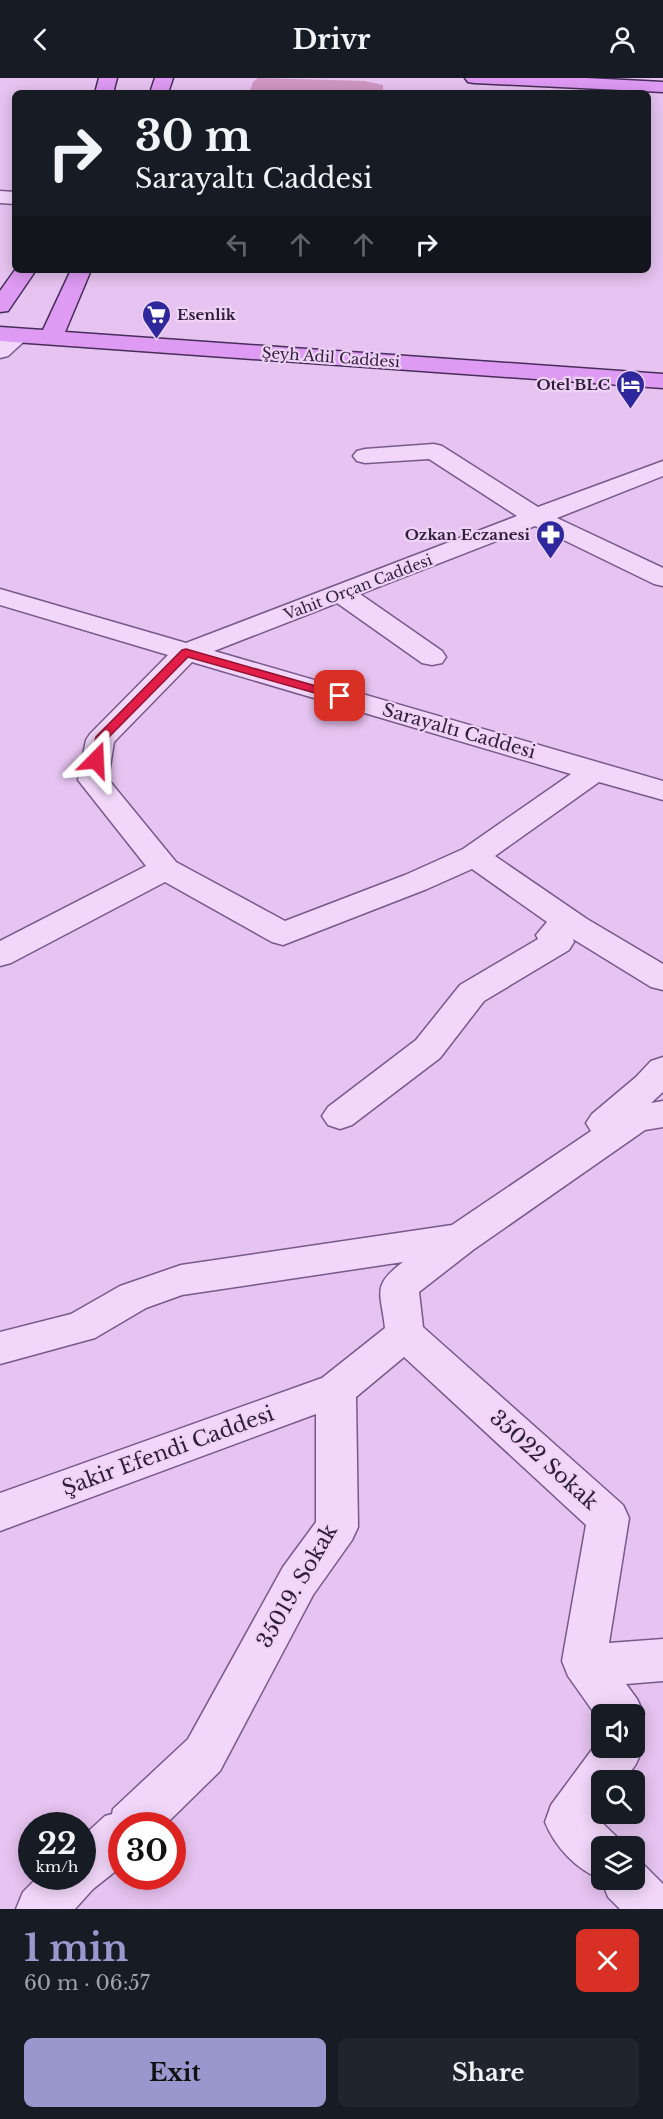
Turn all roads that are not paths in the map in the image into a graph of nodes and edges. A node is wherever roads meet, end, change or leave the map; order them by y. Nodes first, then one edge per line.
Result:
1 (474, 78) edge
2 (613, 81) edge
3 (663, 87) edge
4 (24, 273) edge
5 (80, 273) edge
6 (0, 306) edge
7 (10, 335) edge
8 (52, 336) junction
9 (0, 351) edge
10 (663, 381) edge
11 (365, 456) dead end
12 (659, 474) edge
13 (538, 518) junction
14 (663, 578) edge
15 (342, 594) junction
16 (0, 597) edge
17 (186, 652) junction
18 (432, 657) dead end
19 (596, 770) junction
20 (663, 791) edge
21 (474, 856) junction
22 (165, 869) junction
23 (576, 927) junction
24 (0, 955) edge
25 (663, 980) edge
26 (663, 1070) edge
27 (663, 1114) edge
28 (340, 1116) dead end
29 (461, 1239) junction
30 (405, 1334) junction
31 (0, 1348) edge
32 (336, 1390) junction
33 (0, 1512) edge
34 (663, 1660) edge
35 (584, 1661) junction
36 (614, 1704) edge
37 (613, 1758) edge
38 (145, 1812) edge
39 (591, 1845) edge
40 (108, 1846) edge
41 (96, 1857) edge
42 (60, 1890) edge
43 (635, 1890) edge
44 (40, 1909) edge
45 (654, 1909) edge

1 - 2 main road
2 - 3 main road
4 - 6 main road
5 - 8 main road
7 - 8 main road, Şeyh Adil Caddesi
7 - 9 street
8 - 10 main road, Şeyh Adil Caddesi
11 - 13 street
12 - 13 street, Vahit Orçan Caddesi
13 - 14 street
13 - 15 street, Vahit Orçan Caddesi
15 - 17 street, Vahit Orçan Caddesi
15 - 18 street
16 - 17 street, Sarayaltı Caddesi
17 - 19 street, Sarayaltı Caddesi
17 - 22 street
19 - 20 street, Sarayaltı Caddesi
19 - 21 street
21 - 22 street
21 - 23 street
22 - 24 street
23 - 25 street
23 - 28 street
26 - 29 street
27 - 29 street
29 - 30 street
29 - 31 street
30 - 32 street
30 - 35 street, 35022 Sokak
32 - 33 street, Şakir Efendi Caddesi
32 - 38 street, 35019. Sokak
34 - 35 street
35 - 36 street
37 - 39 street
40 - 41 street
42 - 44 street
43 - 45 street

